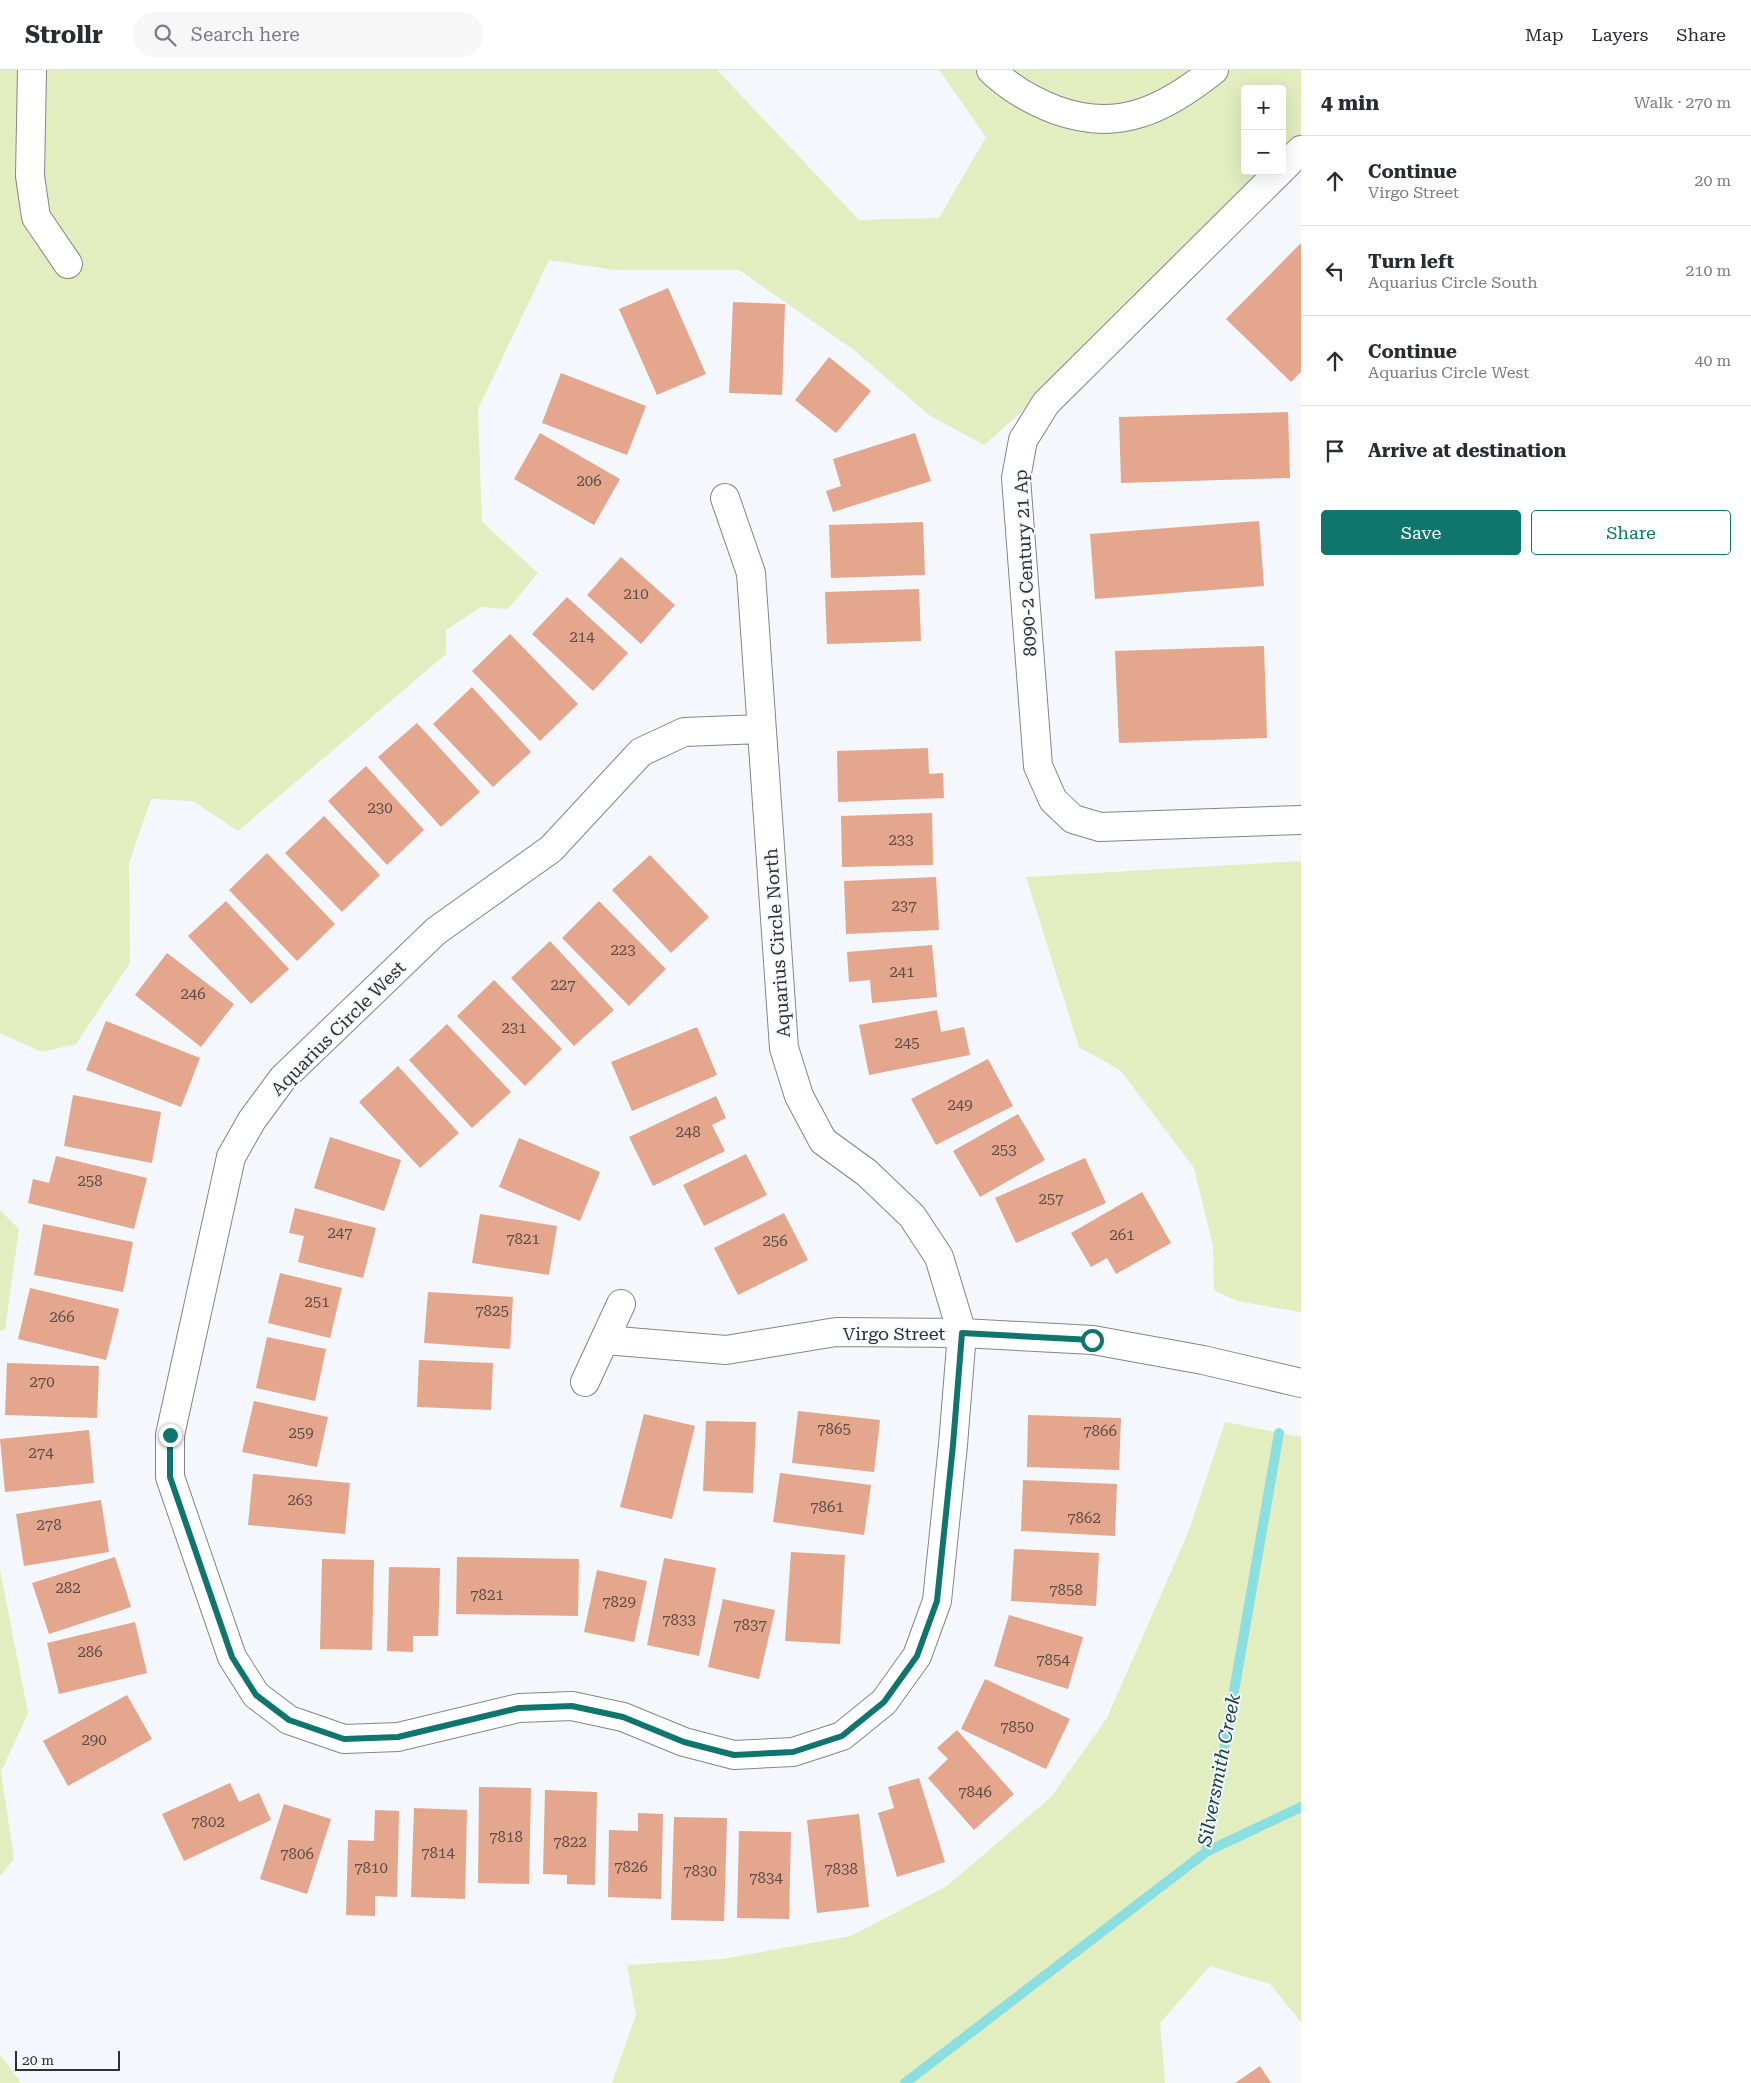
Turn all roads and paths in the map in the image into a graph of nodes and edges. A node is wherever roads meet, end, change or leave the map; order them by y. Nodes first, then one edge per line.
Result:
1 (32, 70) edge
2 (991, 70) edge
3 (1214, 70) edge
4 (1301, 150) edge
5 (1286, 165) edge
6 (1276, 175) edge
7 (68, 264) dead end
8 (725, 498) dead end
9 (761, 729) junction
10 (1301, 820) edge
11 (621, 1304) dead end
12 (962, 1333) junction
13 (605, 1340) junction
14 (585, 1382) dead end
15 (1301, 1383) edge

1 - 7 street
2 - 3 street
4 - 5 street, 8090-2 Century 21 Ap
6 - 10 street, 8090-2 Century 21 Ap
8 - 9 street, Aquarius Circle North
9 - 12 street, Aquarius Circle North
9 - 12 street, Aquarius Circle West
11 - 13 street
12 - 13 street, Virgo Street
12 - 15 street, Virgo Street
13 - 14 street

